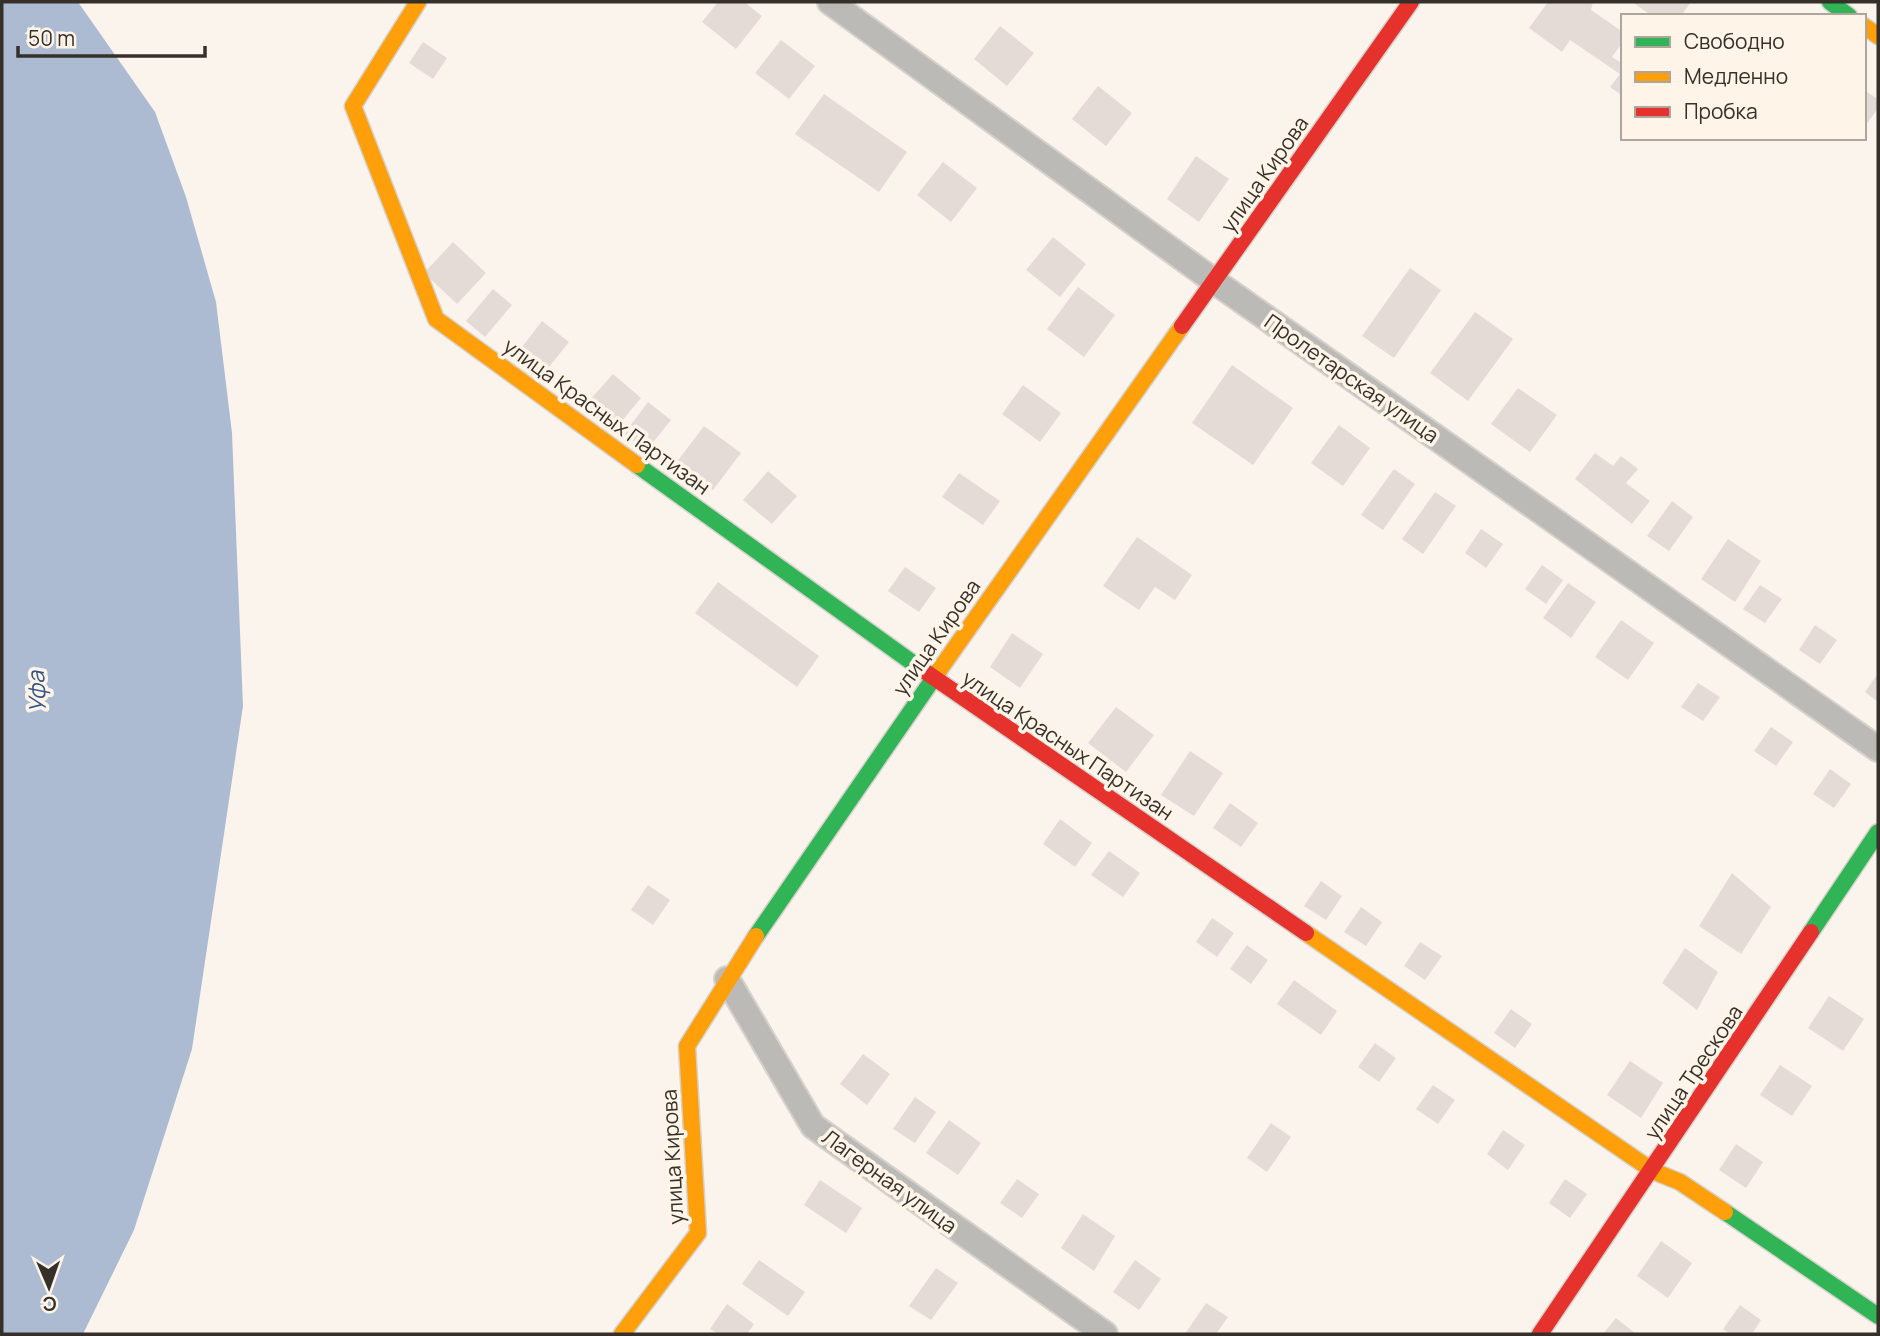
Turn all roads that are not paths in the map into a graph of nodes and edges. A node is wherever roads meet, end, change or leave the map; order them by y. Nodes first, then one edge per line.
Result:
1 (418, 2) edge
2 (830, 2) edge
3 (1411, 2) edge
4 (1830, 2) edge
5 (1847, 14) edge
6 (1214, 281) junction
7 (933, 678) junction
8 (1878, 749) edge
9 (1878, 832) edge
10 (727, 979) junction
11 (1653, 1171) junction
12 (1878, 1316) edge
13 (622, 1334) edge
14 (1105, 1334) edge
15 (1541, 1334) edge

1 - 7 street, улица Красных Партизан
2 - 6 street, Пролетарская улица
3 - 6 street, улица Кирова
4 - 5 street
6 - 7 street, улица Кирова
6 - 8 street, Пролетарская улица
7 - 10 street, улица Кирова
7 - 11 street, улица Красных Партизан
9 - 11 street, улица Трескова
10 - 13 street, улица Кирова
10 - 14 street, Лагерная улица
11 - 12 street, улица Красных Партизан
11 - 15 street, улица Трескова

